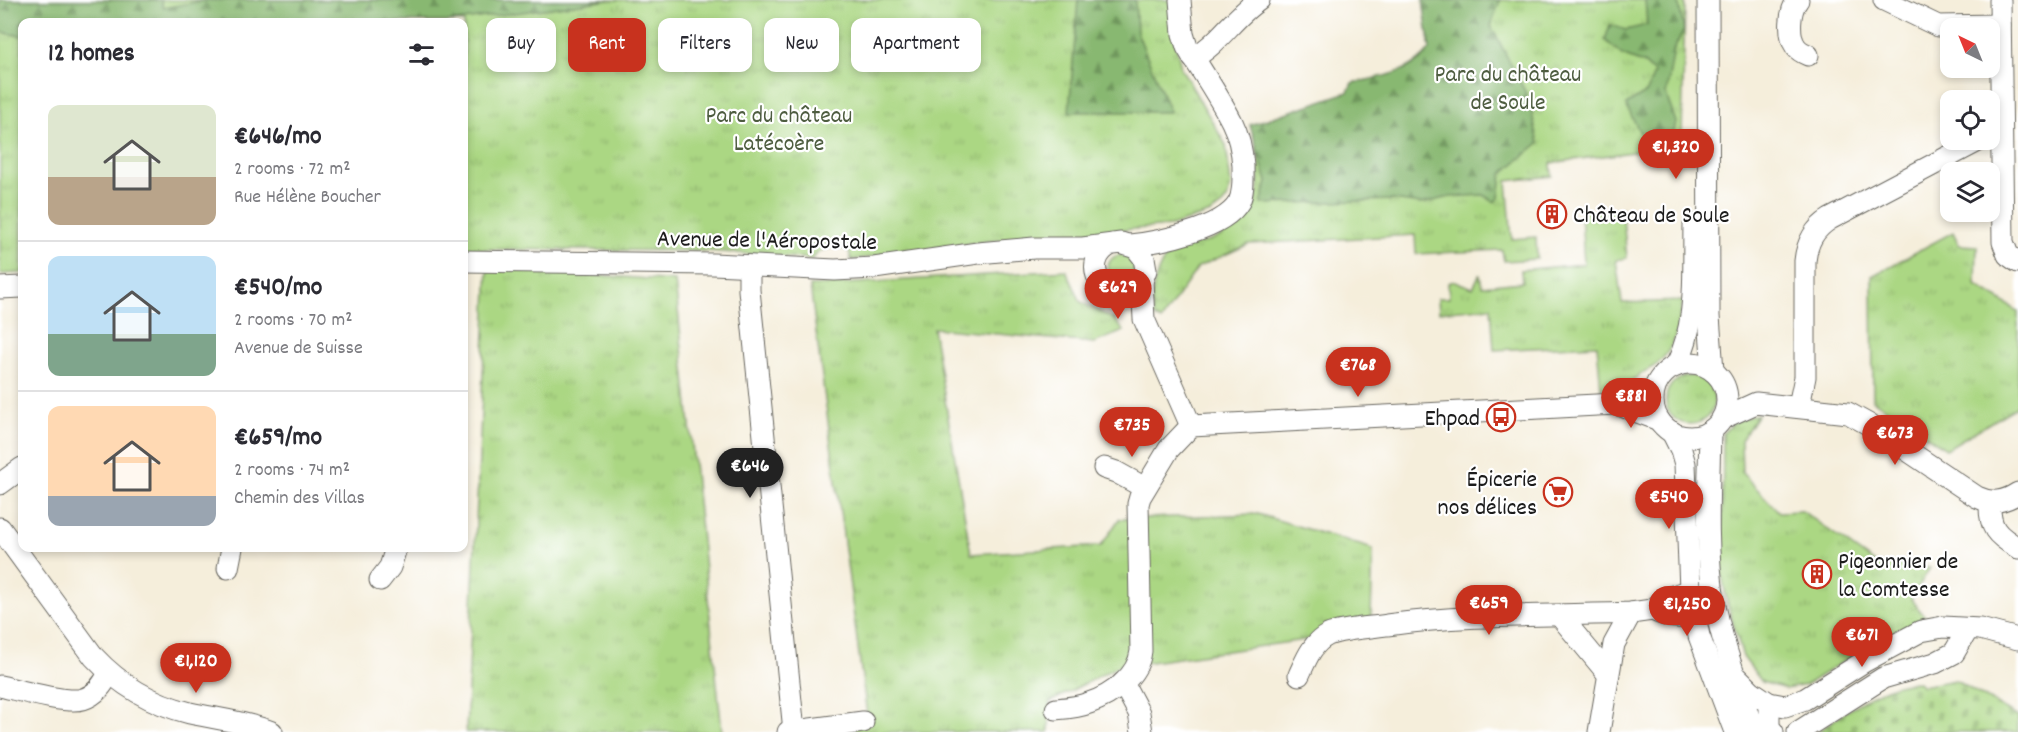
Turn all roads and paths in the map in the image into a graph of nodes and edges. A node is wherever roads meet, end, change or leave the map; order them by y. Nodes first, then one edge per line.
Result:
1 (1180, 0) edge
2 (1259, 0) edge
3 (1697, 0) edge
4 (1708, 0) edge
5 (1798, 0) edge
6 (1884, 0) edge
7 (2000, 0) edge
8 (2000, 18) edge
9 (2000, 25) edge
10 (1940, 26) edge
11 (1808, 55) dead end
12 (1194, 58) junction
13 (2009, 60) edge
14 (2000, 109) edge
15 (1961, 150) edge
16 (1996, 150) edge
17 (1121, 245) junction
18 (1068, 249) junction
19 (468, 261) edge
20 (2018, 262) edge
21 (749, 266) junction
22 (1096, 275) junction
23 (1142, 280) junction
24 (18, 287) edge
25 (0, 288) edge
26 (1116, 293) junction
27 (1144, 319) junction
28 (1676, 366) junction
29 (1718, 377) junction
30 (1657, 384) junction
31 (1756, 403) junction
32 (1616, 404) junction
33 (1802, 407) junction
34 (1716, 424) junction
35 (1191, 426) junction
36 (1666, 426) junction
37 (1104, 468) dead end
38 (18, 471) edge
39 (0, 484) edge
40 (1145, 488) junction
41 (2018, 494) edge
42 (1990, 502) junction
43 (0, 528) edge
44 (2018, 548) edge
45 (395, 552) edge
46 (380, 580) dead end
47 (1690, 590) junction
48 (1714, 601) junction
49 (1653, 610) junction
50 (1631, 613) junction
51 (1695, 615) junction
52 (1560, 616) junction
53 (1968, 629) junction
54 (2018, 639) edge
55 (109, 673) junction
56 (1608, 674) junction
57 (1299, 675) dead end
58 (1736, 676) junction
59 (1122, 683) junction
60 (0, 686) edge
61 (1769, 703) junction
62 (1056, 709) dead end
63 (863, 722) dead end
64 (791, 731) edge
65 (272, 732) edge
66 (1142, 732) edge
67 (1599, 732) edge
68 (1735, 732) edge
69 (1754, 732) edge
70 (1773, 732) edge
71 (1798, 732) edge

1 - 12 street, Avenue de l'Aéropostale
2 - 12 street
3 - 28 street
4 - 29 street
5 - 11 street
6 - 10 street
7 - 8 street
9 - 13 street
12 - 17 street, Avenue de l'Aéropostale
13 - 14 street
15 - 33 street
16 - 20 street
17 - 18 street, Avenue de l'Aéropostale
17 - 22 street
17 - 23 street
18 - 21 street, Avenue de l'Aéropostale
18 - 22 street
19 - 21 street, Avenue de l'Aéropostale
21 - 64 street
22 - 26 street
23 - 26 street
23 - 27 street
24 - 25 street
26 - 27 street
27 - 35 street
28 - 29 street
28 - 30 street
29 - 31 street
29 - 34 street
30 - 32 street
30 - 36 street
31 - 33 street
31 - 34 street
32 - 35 street
32 - 36 street
33 - 42 street
34 - 36 street
34 - 48 street
35 - 40 street
36 - 47 street
37 - 40 street
38 - 39 street
40 - 59 street
41 - 42 street
42 - 44 street
43 - 55 street
45 - 46 street
47 - 48 street
47 - 49 street
47 - 51 street
48 - 51 street
48 - 58 street
49 - 50 street
49 - 51 street
50 - 52 street
50 - 56 street
51 - 68 street
52 - 56 street
52 - 57 street
53 - 54 street
53 - 61 street
53 - 71 street
55 - 60 street
55 - 65 street
56 - 67 street
58 - 61 street
58 - 69 street
59 - 62 street
59 - 66 street
61 - 70 street
63 - 64 street

